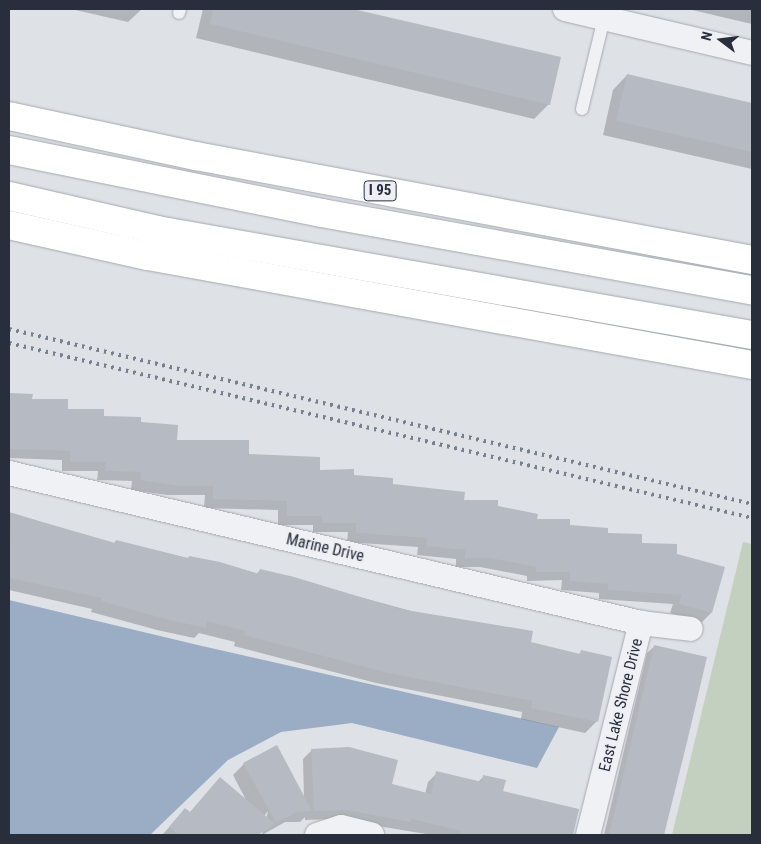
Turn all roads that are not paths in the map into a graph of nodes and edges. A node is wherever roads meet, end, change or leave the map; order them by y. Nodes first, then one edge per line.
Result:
1 (565, 9) edge
2 (604, 18) junction
3 (752, 53) edge
4 (582, 109) dead end
5 (9, 116) edge
6 (9, 150) edge
7 (9, 196) edge
8 (9, 226) edge
9 (752, 260) edge
10 (752, 290) edge
11 (752, 335) edge
12 (752, 365) edge
13 (9, 472) edge
14 (642, 623) junction
15 (691, 629) dead end
16 (317, 835) edge
17 (372, 835) edge
18 (588, 835) edge

1 - 2 street
2 - 3 street
2 - 4 lane
5 - 9 highway, I 95
6 - 10 highway
7 - 11 highway
8 - 12 highway
13 - 14 street, Marine Drive
14 - 15 street, East Lake Shore Drive
14 - 18 street, East Lake Shore Drive
16 - 17 street

